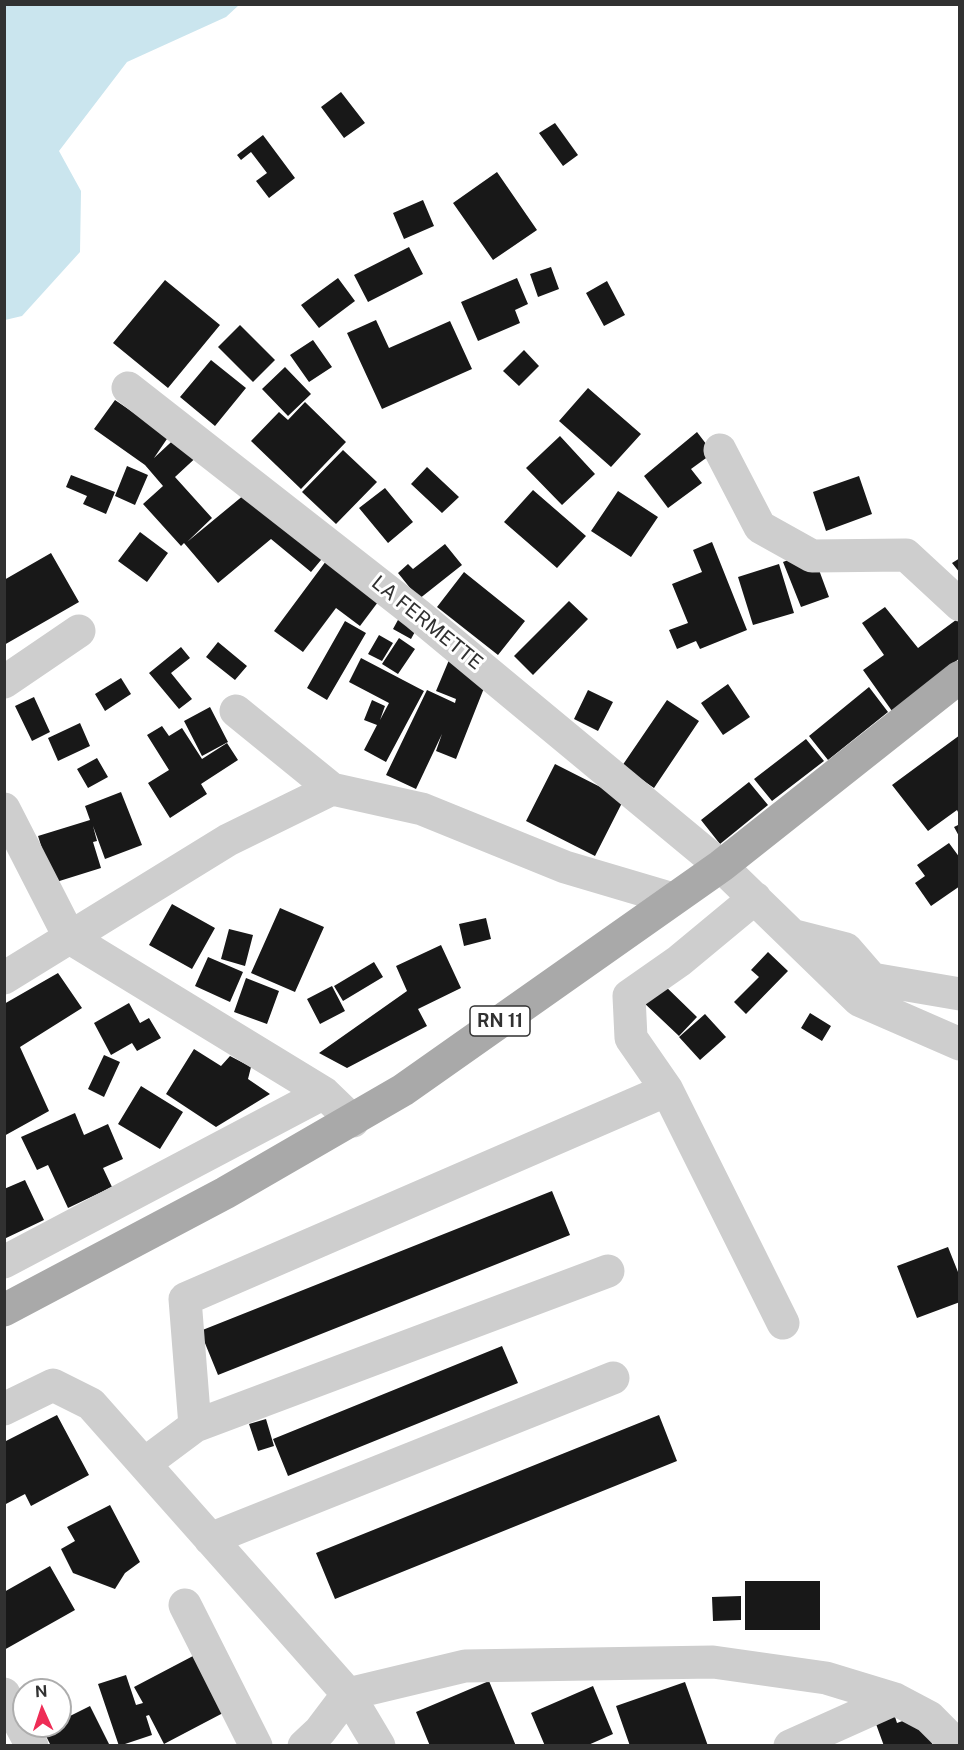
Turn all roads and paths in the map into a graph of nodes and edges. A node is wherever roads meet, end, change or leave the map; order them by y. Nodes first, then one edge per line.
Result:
1 (128, 388) dead end
2 (720, 450) dead end
3 (960, 605) edge
4 (79, 631) dead end
5 (960, 677) edge
6 (4, 682) edge
7 (237, 711) dead end
8 (332, 789) junction
9 (4, 809) edge
10 (721, 866) junction
11 (754, 898) junction
12 (673, 899) junction
13 (793, 936) junction
14 (70, 938) junction
15 (4, 978) edge
16 (960, 994) edge
17 (960, 1044) edge
18 (667, 1090) junction
19 (324, 1093) junction
20 (352, 1121) junction
21 (4, 1262) edge
22 (608, 1271) dead end
23 (4, 1310) edge
24 (783, 1323) dead end
25 (614, 1378) dead end
26 (4, 1409) edge
27 (195, 1426) junction
28 (144, 1464) junction
29 (210, 1539) junction
30 (185, 1605) dead end
31 (4, 1694) edge
32 (348, 1694) junction
33 (895, 1699) junction
34 (32, 1746) edge
35 (256, 1746) edge
36 (304, 1746) edge
37 (379, 1746) edge
38 (790, 1746) edge
39 (958, 1746) edge

1 - 10 street, LA FERMETTE
2 - 3 street
4 - 6 street
5 - 10 main road, RN 11
7 - 8 street
8 - 12 street
8 - 14 street
9 - 14 street
10 - 11 street, LA FERMETTE
10 - 12 main road, RN 11
11 - 13 street, LA FERMETTE
11 - 18 street
12 - 20 main road, RN 11
13 - 16 street
13 - 17 street, LA FERMETTE
14 - 15 street
14 - 19 street
18 - 24 street
18 - 27 street
19 - 20 street
19 - 21 street
20 - 23 main road, RN 11
22 - 27 street
25 - 29 street
26 - 28 street
27 - 28 street
28 - 29 street
29 - 32 street
30 - 35 street
31 - 34 street
32 - 33 street
32 - 36 street
32 - 37 street
33 - 38 street
33 - 39 street

